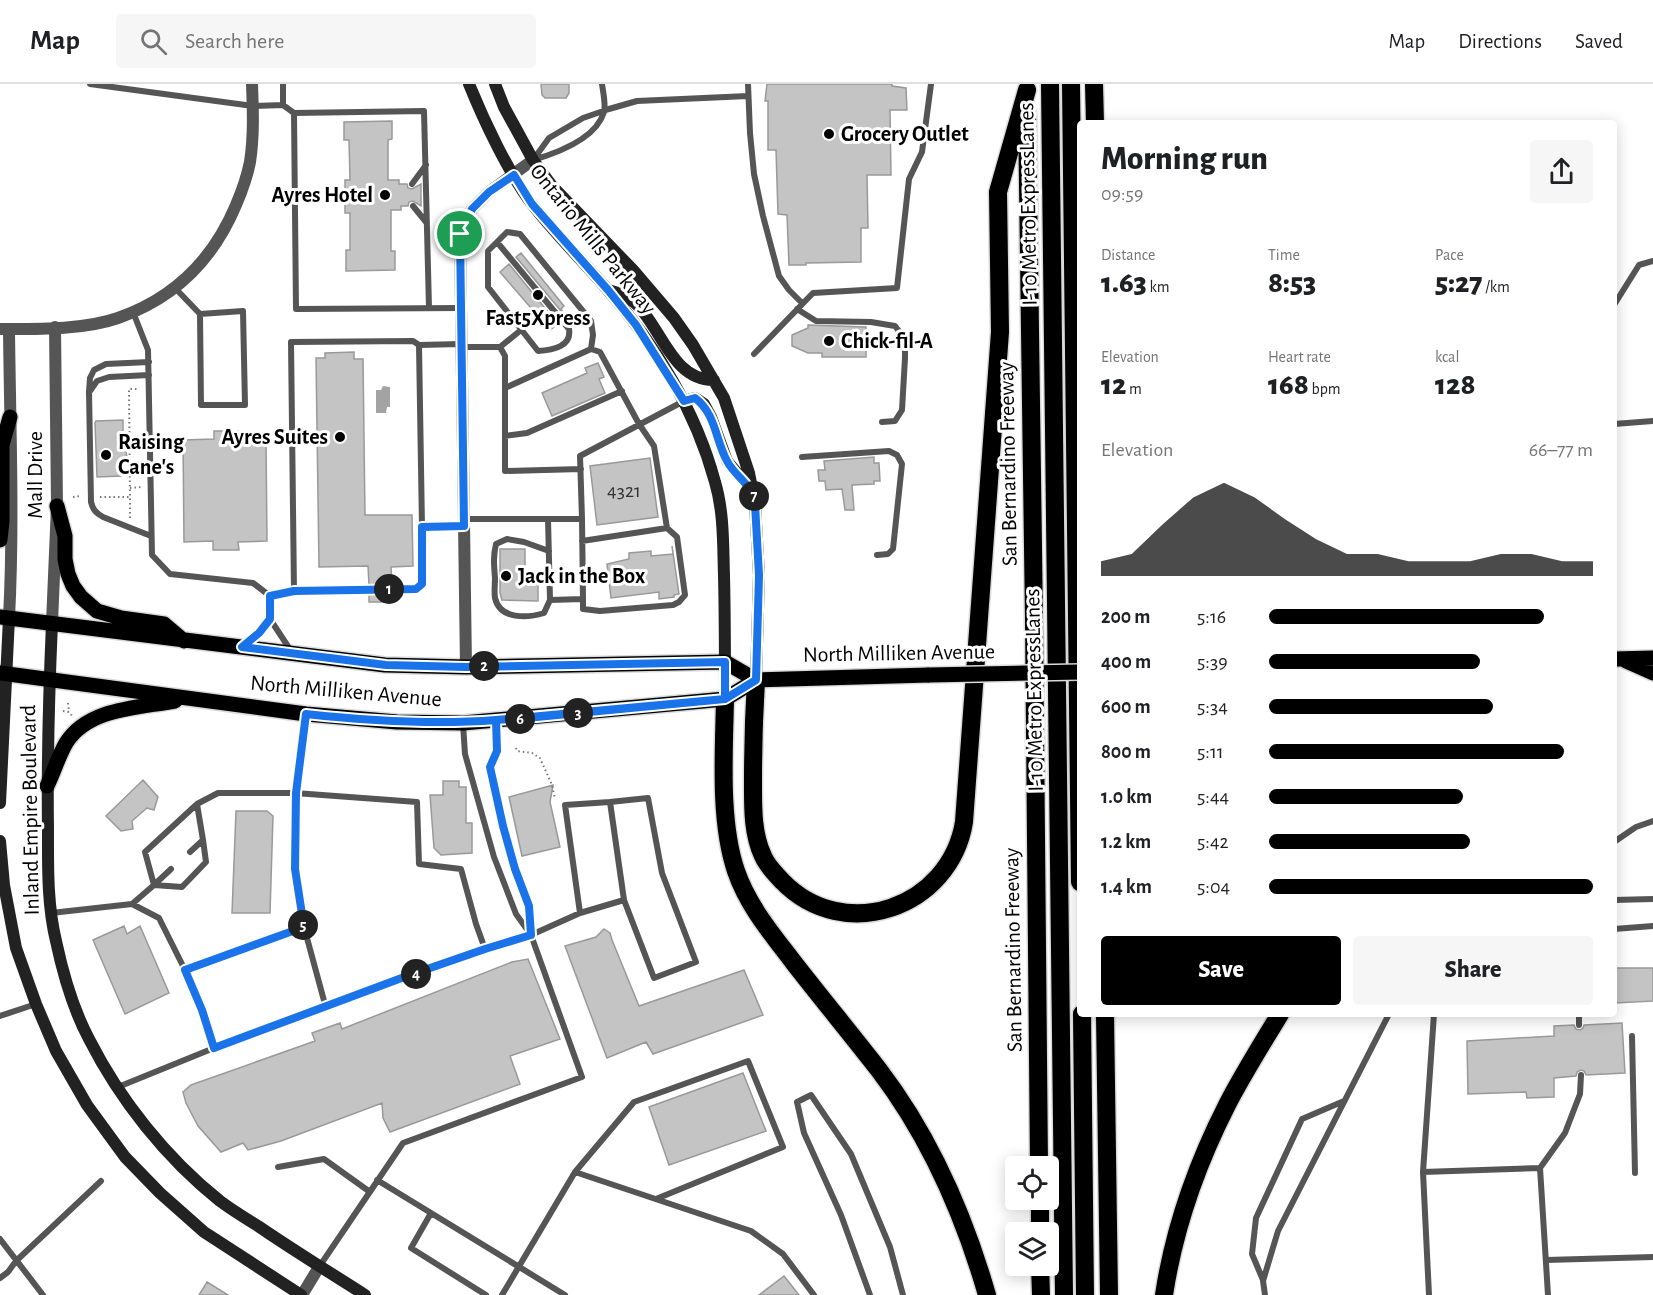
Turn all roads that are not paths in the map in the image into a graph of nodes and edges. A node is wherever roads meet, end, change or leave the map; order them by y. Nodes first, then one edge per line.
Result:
1 (90, 84) edge
2 (252, 84) edge
3 (283, 84) edge
4 (469, 84) edge
5 (495, 84) edge
6 (602, 84) edge
7 (748, 84) edge
8 (931, 84) edge
9 (1050, 84) edge
10 (1071, 84) edge
11 (1094, 84) edge
12 (1027, 87) edge
13 (748, 96) junction
14 (282, 105) junction
15 (253, 106) junction
16 (605, 111) junction
17 (294, 113) junction
18 (1095, 120) edge
19 (533, 160) junction
20 (426, 165) junction
21 (514, 175) junction
22 (412, 184) dead end
23 (413, 206) dead end
24 (427, 222) junction
25 (497, 242) junction
26 (1653, 261) edge
27 (175, 288) junction
28 (608, 290) junction
29 (1617, 300) edge
30 (802, 303) junction
31 (429, 308) junction
32 (460, 308) junction
33 (797, 309) junction
34 (132, 311) junction
35 (200, 314) junction
36 (55, 327) junction
37 (5, 329) edge
38 (521, 330) junction
39 (419, 345) junction
40 (461, 346) junction
41 (500, 347) junction
42 (591, 349) junction
43 (754, 354) dead end
44 (148, 362) junction
45 (149, 375) junction
46 (714, 380) junction
47 (505, 388) junction
48 (621, 391) junction
49 (89, 392) junction
50 (684, 401) junction
51 (10, 417) junction
52 (1653, 421) edge
53 (882, 422) dead end
54 (639, 424) junction
55 (1617, 424) edge
56 (505, 436) junction
57 (802, 457) dead end
58 (580, 469) junction
59 (753, 492) junction
60 (57, 506) junction
61 (548, 519) junction
62 (582, 519) junction
63 (464, 523) junction
64 (422, 527) junction
65 (667, 528) junction
66 (151, 536) junction
67 (0, 540) edge
68 (582, 541) junction
69 (549, 551) junction
70 (877, 555) dead end
71 (294, 591) junction
72 (270, 596) junction
73 (583, 599) junction
74 (550, 600) junction
75 (1077, 616) edge
76 (5, 618) edge
77 (270, 619) junction
78 (52, 623) junction
79 (184, 641) junction
80 (242, 647) junction
81 (292, 652) junction
82 (1653, 658) edge
83 (1617, 659) edge
84 (725, 662) junction
85 (466, 667) junction
86 (1077, 672) edge
87 (3, 674) edge
88 (1653, 674) edge
89 (49, 680) junction
90 (756, 680) junction
91 (189, 698) junction
92 (725, 699) junction
93 (306, 714) junction
94 (496, 720) junction
95 (463, 723) junction
96 (47, 786) junction
97 (296, 793) junction
98 (610, 802) junction
99 (0, 803) edge
100 (197, 804) junction
101 (1653, 821) edge
102 (203, 840) junction
103 (1617, 840) edge
104 (0, 841) edge
105 (190, 852) dead end
106 (171, 869) dead end
107 (154, 885) junction
108 (1653, 899) edge
109 (624, 900) junction
110 (1617, 900) edge
111 (132, 904) junction
112 (51, 913) junction
113 (580, 913) junction
114 (1653, 926) edge
115 (304, 927) junction
116 (1617, 929) edge
117 (531, 935) junction
118 (485, 949) junction
119 (185, 970) junction
120 (36, 1004) junction
121 (326, 1008) junction
122 (0, 1016) edge
123 (1082, 1017) edge
124 (1105, 1017) edge
125 (1278, 1017) edge
126 (1387, 1017) edge
127 (1434, 1017) edge
128 (1579, 1017) edge
129 (1580, 1025) dead end
130 (1632, 1036) dead end
131 (214, 1048) junction
132 (1581, 1076) dead end
133 (117, 1088) junction
134 (1344, 1101) junction
135 (1039, 1156) edge
136 (278, 1167) dead end
137 (1540, 1168) junction
138 (575, 1172) junction
139 (1424, 1172) junction
140 (1635, 1173) dead end
141 (377, 1180) junction
142 (101, 1181) dead end
143 (370, 1192) junction
144 (656, 1199) junction
145 (431, 1213) junction
146 (0, 1239) edge
147 (1653, 1257) edge
148 (1546, 1260) junction
149 (16, 1261) junction
150 (319, 1267) junction
151 (519, 1267) junction
152 (1040, 1276) edge
153 (0, 1278) edge
154 (1263, 1281) junction
155 (43, 1295) edge
156 (301, 1295) edge
157 (364, 1295) edge
158 (486, 1295) edge
159 (502, 1295) edge
160 (566, 1295) edge
161 (814, 1295) edge
162 (870, 1295) edge
163 (903, 1295) edge
164 (987, 1295) edge
165 (1041, 1295) edge
166 (1064, 1295) edge
167 (1085, 1295) edge
168 (1109, 1295) edge
169 (1164, 1295) edge
170 (1264, 1295) edge
171 (1429, 1295) edge
172 (1548, 1295) edge

1 - 15 lane
2 - 15 street
3 - 14 lane
4 - 21 main road, Ontario Mills Parkway
5 - 19 main road, Ontario Mills Parkway
6 - 16 lane
7 - 13 lane
8 - 30 lane
9 - 166 highway, I-10 Metro ExpressLanes
10 - 75 highway, I-10 Metro ExpressLanes
11 - 18 highway
12 - 90 highway
12 - 135 highway, San Bernardino Freeway
13 - 16 lane
13 - 30 lane
14 - 15 lane
14 - 17 lane
15 - 27 street
16 - 19 lane
16 - 19 lane
17 - 20 lane
17 - 31 lane
19 - 21 street
19 - 46 main road, Ontario Mills Parkway
20 - 22 lane
20 - 24 lane
21 - 28 main road, Ontario Mills Parkway
21 - 32 street
23 - 24 lane
24 - 31 lane
25 - 38 lane
25 - 38 lane
25 - 42 lane
26 - 29 lane
27 - 34 street
27 - 35 lane
28 - 46 main road
28 - 50 main road, Ontario Mills Parkway
30 - 33 lane
31 - 32 lane
32 - 40 street
33 - 43 lane
33 - 53 lane
34 - 36 street
34 - 44 lane
35 - 35 lane
36 - 37 street
36 - 60 street, Mall Drive
37 - 51 street, Mall Drive
38 - 41 lane
39 - 40 lane
39 - 64 lane
39 - 71 lane
40 - 41 lane
40 - 63 street
41 - 47 lane
42 - 47 lane
42 - 48 lane
44 - 45 lane
44 - 49 lane
45 - 49 lane
45 - 66 lane
46 - 59 main road, Ontario Mills Parkway
47 - 56 lane
48 - 54 lane
48 - 56 lane
49 - 66 lane
50 - 54 lane
50 - 59 main road
50 - 84 main road, Ontario Mills Parkway
51 - 67 main road
51 - 76 street, Mall Drive
52 - 55 lane
54 - 58 lane
54 - 65 lane
56 - 58 lane
57 - 70 lane
58 - 62 lane
59 - 90 main road, Ontario Mills Parkway
60 - 78 street, Mall Drive
60 - 79 main road
61 - 62 lane
61 - 63 lane
61 - 69 lane
62 - 68 lane
63 - 64 lane
63 - 85 street
64 - 71 lane
65 - 68 lane
65 - 73 lane
66 - 72 lane
68 - 73 lane
69 - 74 lane
69 - 74 lane
71 - 72 lane
72 - 77 lane
73 - 74 lane
76 - 78 main road, North Milliken Avenue
76 - 87 main road, Inland Empire Boulevard
77 - 80 lane
77 - 81 lane
78 - 79 main road, North Milliken Avenue
78 - 89 main road, Inland Empire Boulevard
79 - 80 main road, North Milliken Avenue
80 - 81 main road, North Milliken Avenue
81 - 85 main road, North Milliken Avenue
82 - 83 main road
83 - 88 main road
84 - 85 main road, North Milliken Avenue
84 - 90 main road
84 - 92 main road, Ontario Mills Parkway
86 - 90 main road, North Milliken Avenue, bridge
87 - 89 main road, North Milliken Avenue
87 - 99 main road, Inland Empire Boulevard
89 - 91 main road, North Milliken Avenue
89 - 96 main road, Inland Empire Boulevard
90 - 92 main road, North Milliken Avenue
91 - 93 main road, North Milliken Avenue
91 - 96 main road
92 - 94 main road, North Milliken Avenue
92 - 164 highway
93 - 95 main road, North Milliken Avenue
93 - 97 lane
94 - 95 main road, North Milliken Avenue
94 - 117 lane
95 - 117 lane
96 - 112 main road, Inland Empire Boulevard
97 - 100 lane
97 - 115 lane
97 - 118 lane
98 - 109 lane
98 - 109 lane
98 - 113 lane
100 - 102 lane
100 - 107 lane
101 - 103 lane
102 - 105 lane
102 - 107 lane
104 - 120 main road, Inland Empire Boulevard
106 - 107 lane
107 - 111 lane
108 - 110 lane
109 - 113 lane
111 - 112 lane
111 - 119 lane
112 - 133 main road, Inland Empire Boulevard
113 - 117 lane
114 - 116 lane
115 - 119 lane
115 - 121 lane
117 - 118 lane
117 - 141 lane
118 - 121 lane
119 - 131 lane
120 - 122 lane
120 - 156 main road, Inland Empire Boulevard
121 - 131 lane
123 - 167 highway
124 - 168 highway
125 - 169 highway
126 - 134 lane
127 - 139 lane
128 - 129 lane
130 - 140 lane
131 - 133 lane
132 - 137 lane
133 - 150 main road, Inland Empire Boulevard
134 - 154 lane
134 - 154 lane
136 - 143 lane
137 - 139 lane
137 - 148 lane
138 - 144 lane
138 - 144 lane
138 - 151 lane
139 - 171 lane
141 - 143 lane
141 - 145 lane
142 - 149 lane
143 - 150 lane
144 - 161 lane
145 - 151 lane
145 - 158 lane
146 - 149 lane
147 - 148 lane
148 - 172 lane
149 - 153 lane
149 - 155 lane
150 - 156 street
150 - 157 main road, Inland Empire Boulevard
151 - 159 lane
151 - 160 lane
152 - 165 highway
154 - 170 lane
162 - 163 lane

